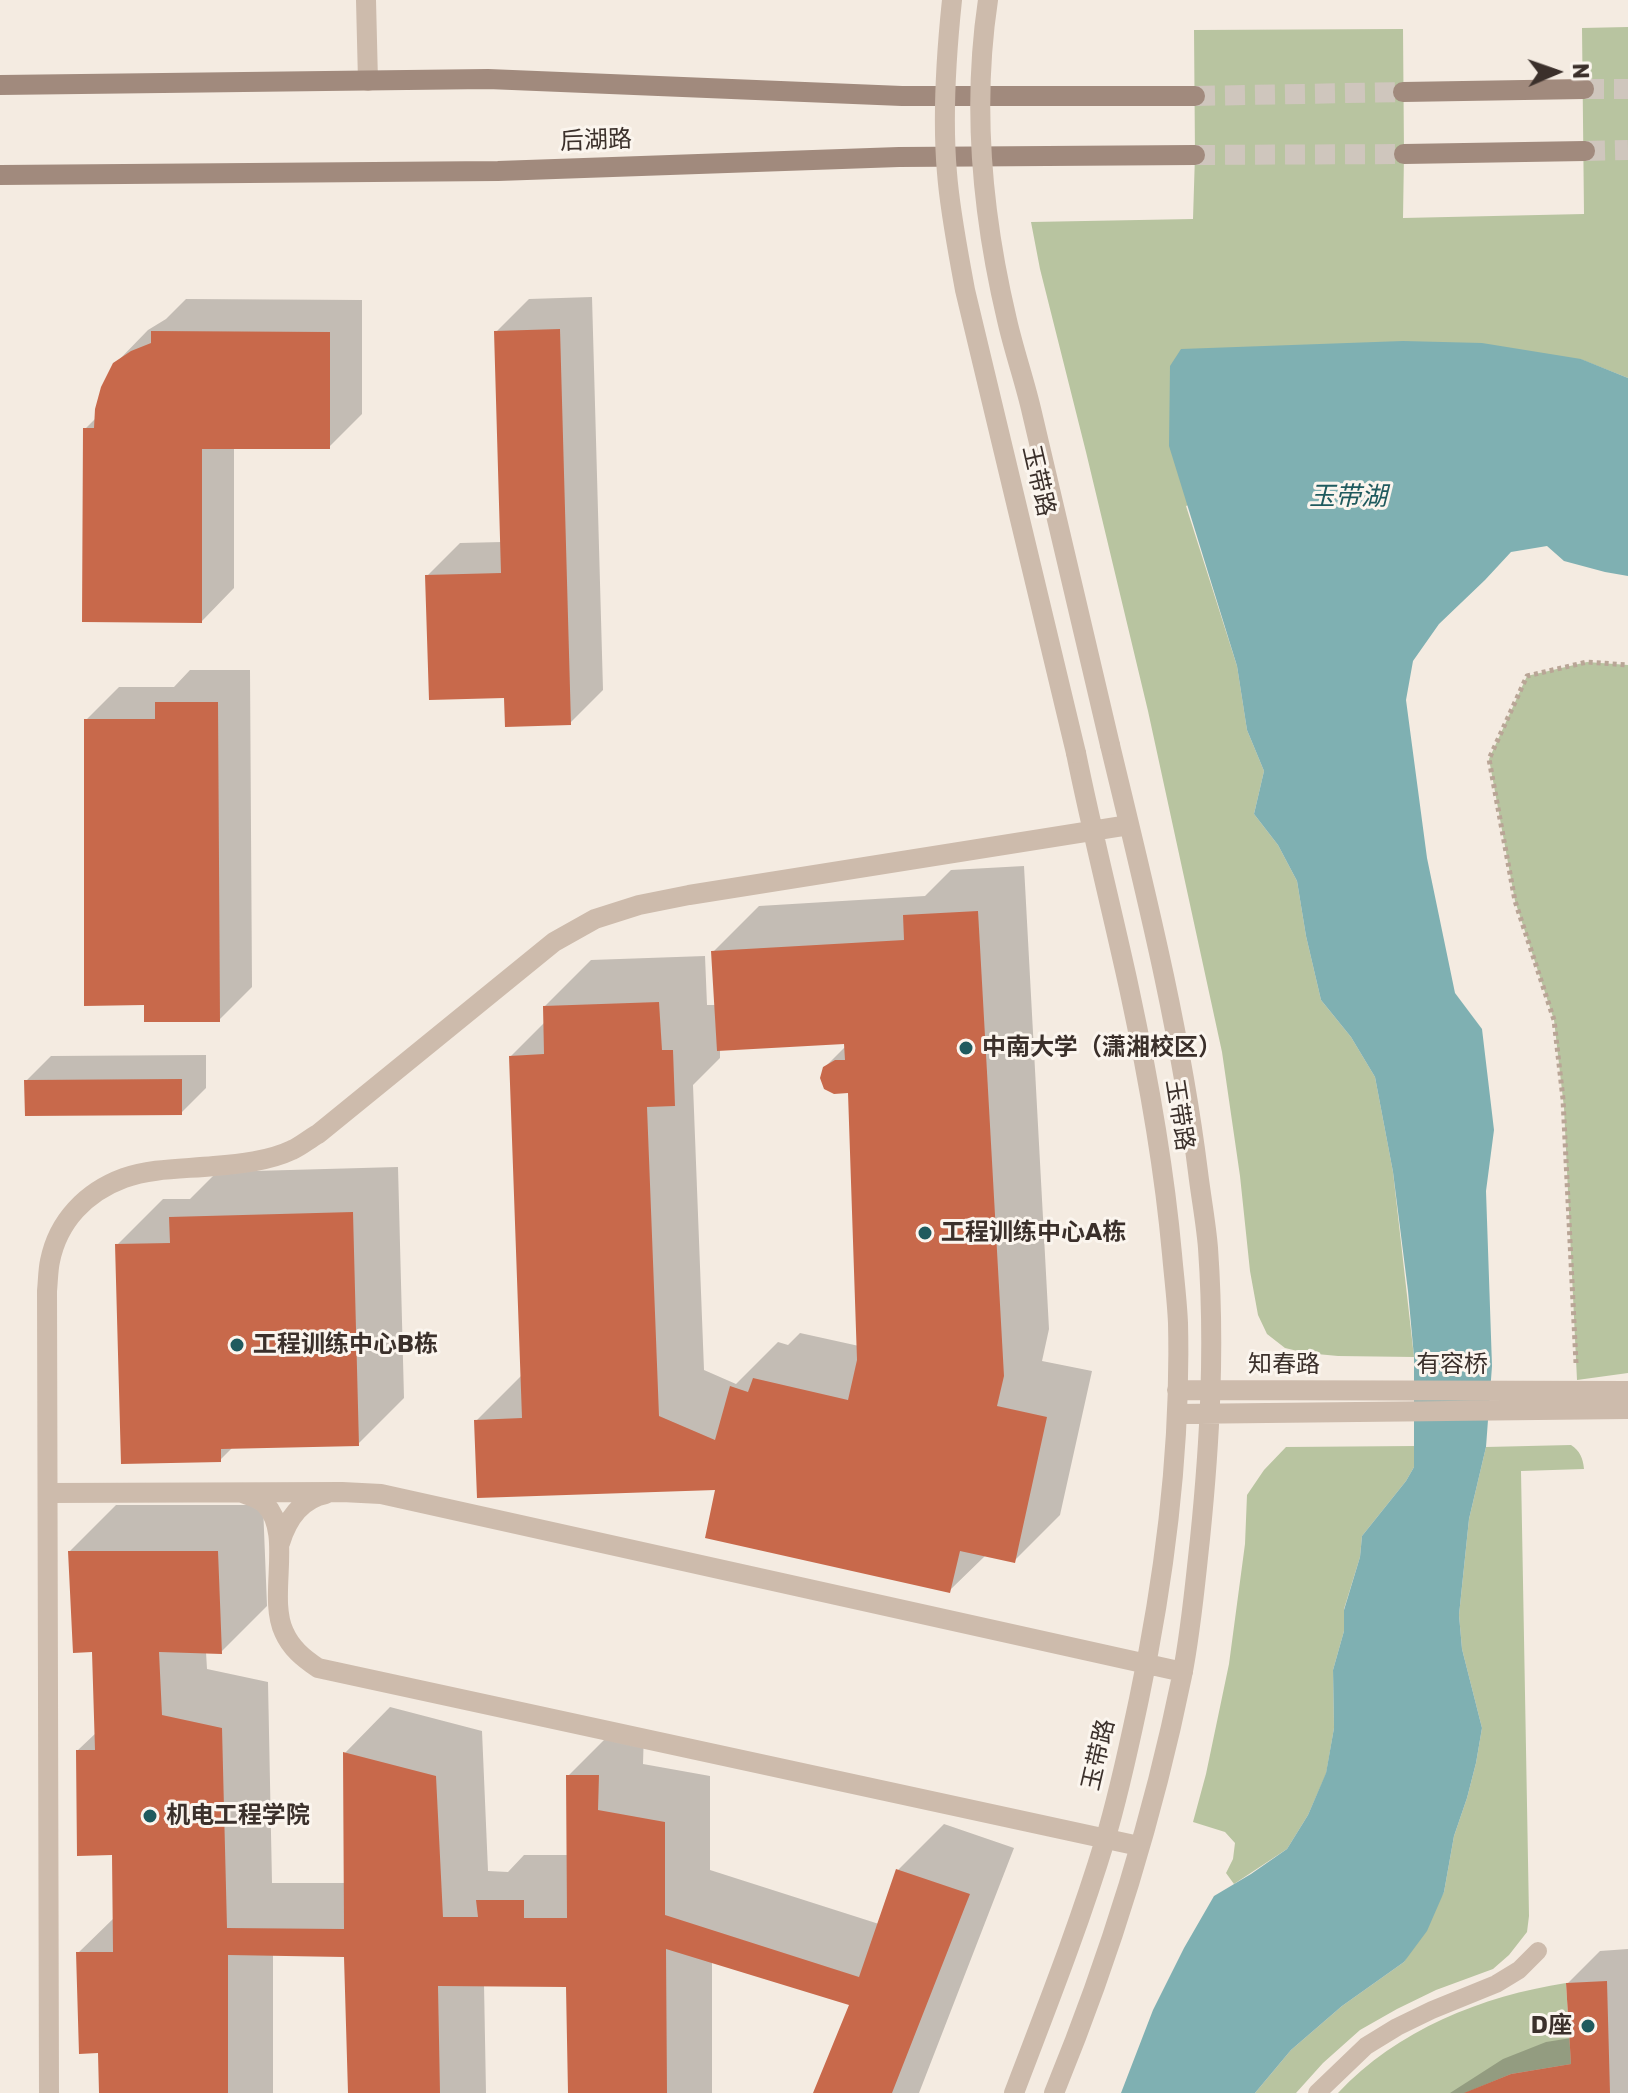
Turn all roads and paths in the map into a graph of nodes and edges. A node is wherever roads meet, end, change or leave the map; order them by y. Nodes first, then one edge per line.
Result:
1 (366, 0) edge
2 (952, 0) edge
3 (988, 0) edge
4 (368, 81) junction
5 (0, 85) edge
6 (1584, 89) tunnel mouth
7 (1403, 92) tunnel mouth
8 (1195, 96) tunnel mouth
9 (1585, 151) tunnel mouth
10 (1404, 154) tunnel mouth
11 (1195, 155) tunnel mouth
12 (0, 175) edge
13 (1628, 665) edge
14 (1129, 825) junction
15 (1092, 832) junction
16 (1177, 1390) junction
17 (1211, 1390) junction
18 (1391, 1391) joint
19 (1577, 1391) junction
20 (1628, 1391) edge
21 (1512, 1400) junction
22 (1628, 1409) edge
23 (1177, 1414) junction
24 (1209, 1414) junction
25 (239, 1492) junction
26 (342, 1492) junction
27 (49, 1493) junction
28 (278, 1547) junction
29 (1146, 1665) junction
30 (1183, 1672) junction
31 (1106, 1839) junction
32 (1139, 1846) junction
33 (1538, 1951) dead end
34 (49, 2093) edge
35 (1014, 2093) edge
36 (1054, 2093) edge
37 (1317, 2093) edge

1 - 4 street
2 - 15 street, 玉带路, bridge
3 - 14 street, bridge
4 - 5 main road
4 - 8 main road
6 - 7 main road
9 - 10 main road
11 - 12 main road, 后湖路
13 - 19 path
14 - 15 street
14 - 17 street
15 - 16 street, 玉带路
15 - 27 street
16 - 17 street, 知春路
16 - 23 street, 玉带路
17 - 18 street, 知春路
17 - 24 street
18 - 21 street, 有容桥
19 - 20 street
19 - 21 street
21 - 22 street
21 - 24 street
23 - 24 street
23 - 29 street, 玉带路
24 - 30 street
25 - 26 street
25 - 27 street
25 - 28 street
26 - 28 street
26 - 29 street
27 - 34 street
28 - 31 street
29 - 30 street
29 - 31 street, 玉带路
30 - 32 street
31 - 32 street
31 - 35 street, 玉带路
32 - 36 street
33 - 37 lane

